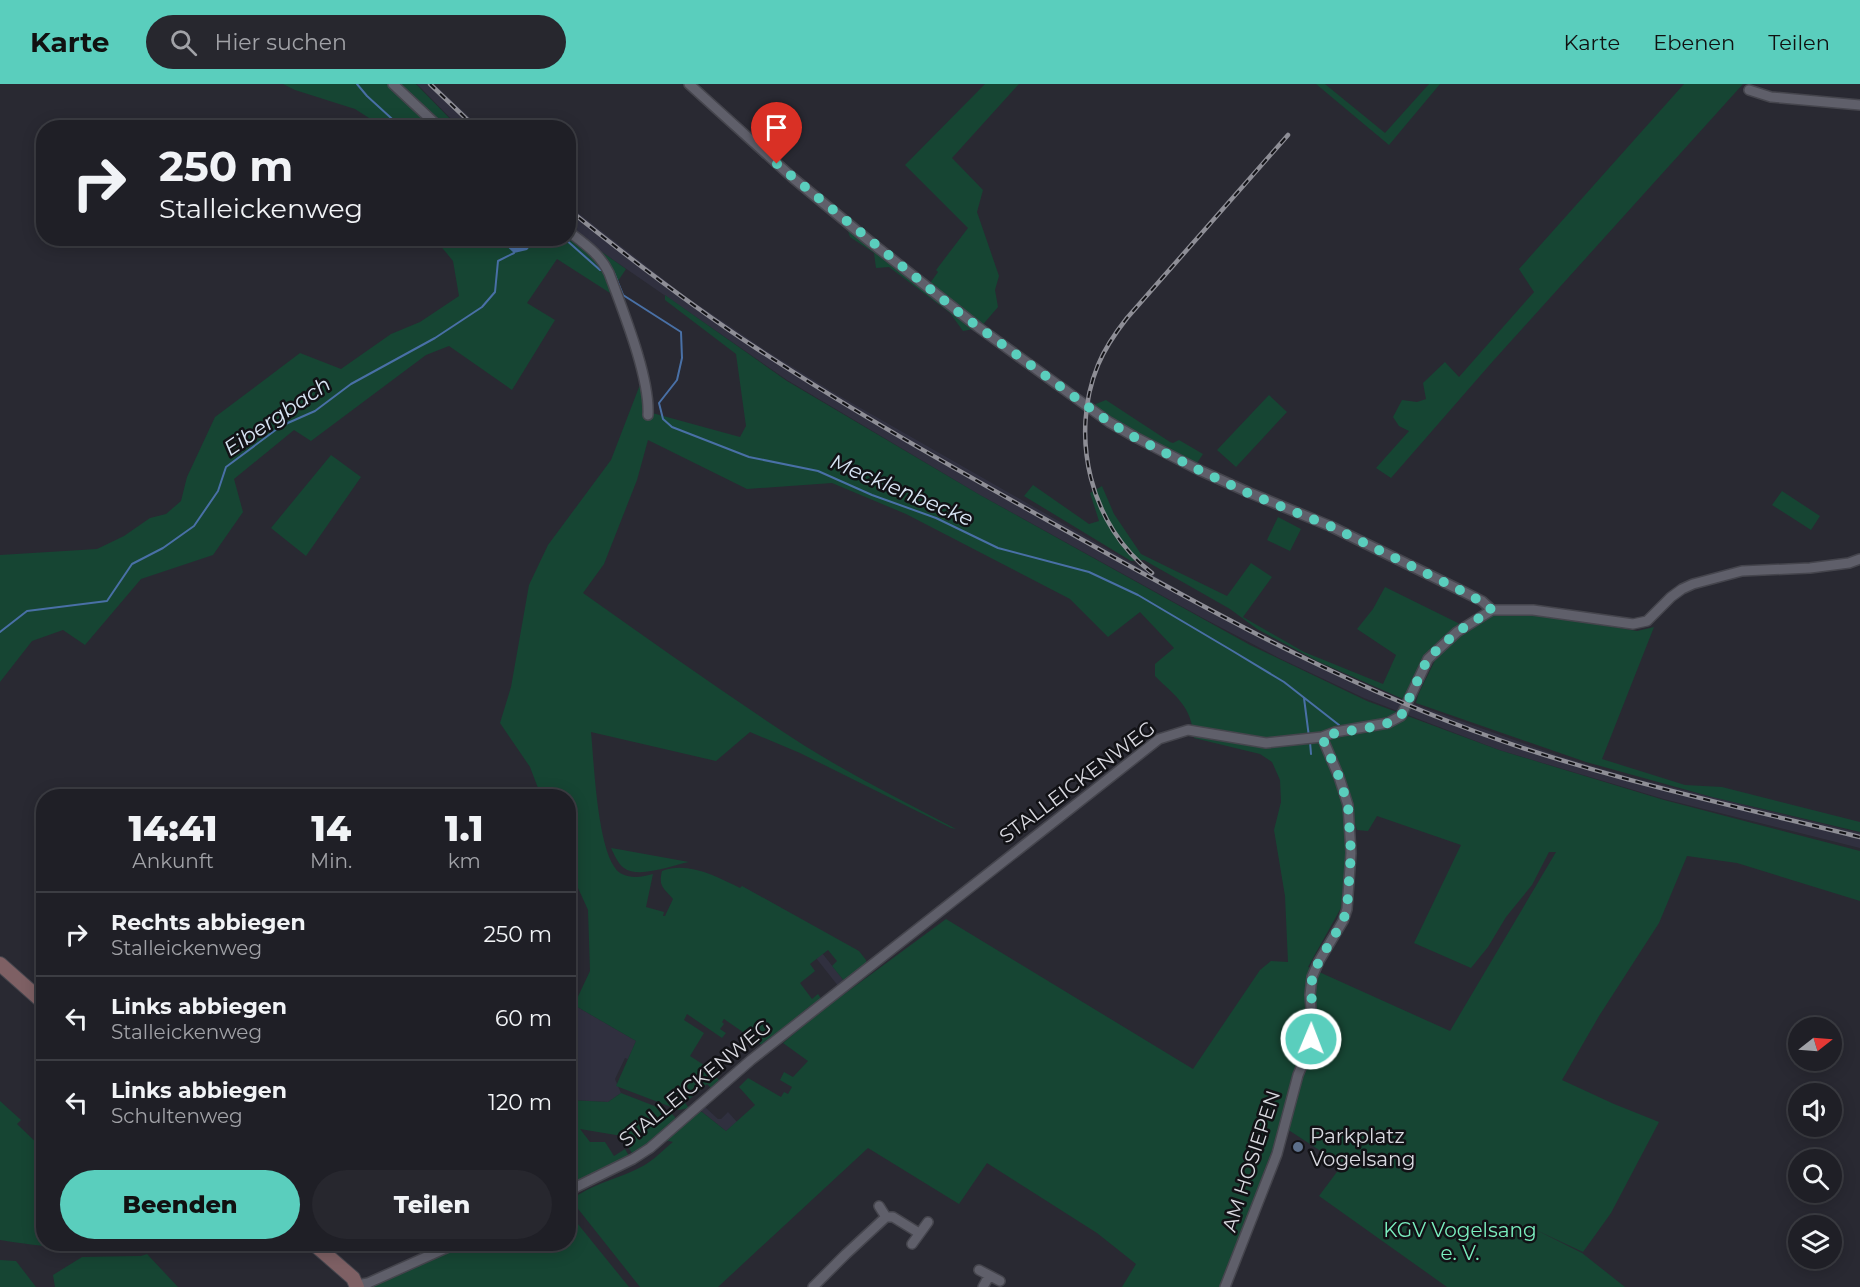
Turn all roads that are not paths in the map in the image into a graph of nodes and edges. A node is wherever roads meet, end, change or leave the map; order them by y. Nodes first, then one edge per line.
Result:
1 (393, 84) edge
2 (689, 84) edge
3 (1749, 90) dead end
4 (1860, 105) edge
5 (431, 120) edge
6 (576, 237) edge
7 (648, 416) dead end
8 (1860, 559) edge
9 (1492, 610) junction
10 (1318, 737) junction
11 (0, 964) edge
12 (36, 996) edge
13 (576, 1187) edge
14 (879, 1206) dead end
15 (886, 1218) junction
16 (928, 1222) dead end
17 (919, 1233) junction
18 (912, 1244) dead end
19 (322, 1251) edge
20 (439, 1251) edge
21 (978, 1270) dead end
22 (989, 1275) junction
23 (1000, 1281) dead end
24 (357, 1286) edge
25 (813, 1287) edge
26 (982, 1287) edge
27 (1225, 1287) edge

1 - 5 street
2 - 9 street
3 - 4 street
6 - 7 street
8 - 9 street
9 - 10 street, STALLEICKENWEG
10 - 13 street, STALLEICKENWEG
10 - 27 street, AM HOSIEPEN
11 - 12 street
14 - 15 street
15 - 17 street
15 - 25 street
16 - 17 street
17 - 18 street
19 - 24 street
20 - 24 street
21 - 22 street
22 - 23 street
22 - 26 street

